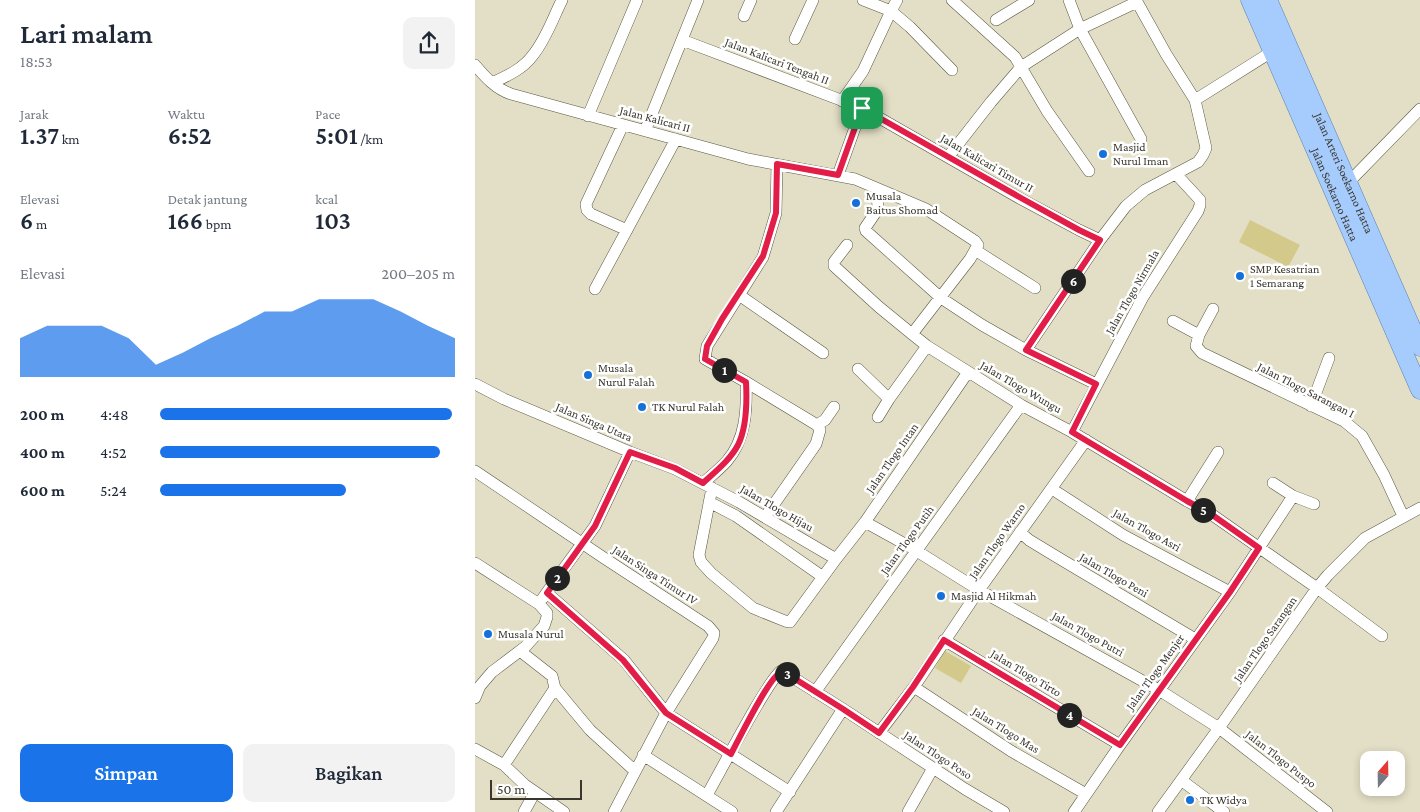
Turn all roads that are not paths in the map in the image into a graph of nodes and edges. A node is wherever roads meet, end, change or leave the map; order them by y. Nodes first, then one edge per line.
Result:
1 (562, 0) edge
2 (637, 0) edge
3 (698, 0) edge
4 (751, 0) edge
5 (813, 0) edge
6 (863, 0) edge
7 (897, 0) edge
8 (952, 0) edge
9 (1029, 0) edge
10 (1069, 0) edge
11 (1250, 0) edge
12 (1268, 0) edge
13 (1136, 1) edge
14 (891, 11) junction
15 (745, 16) dead end
16 (996, 20) dead end
17 (1080, 29) junction
18 (795, 39) dead end
19 (682, 40) junction
20 (1280, 47) junction
21 (475, 66) edge
22 (1021, 67) junction
23 (953, 70) dead end
24 (492, 83) junction
25 (1195, 100) junction
26 (842, 101) junction
27 (862, 108) junction
28 (1420, 109) edge
29 (588, 116) junction
30 (623, 125) junction
31 (645, 131) junction
32 (1141, 139) dead end
33 (677, 140) junction
34 (948, 157) junction
35 (777, 164) junction
36 (1089, 171) dead end
37 (1176, 174) junction
38 (838, 175) junction
39 (1348, 183) junction
40 (877, 188) junction
41 (627, 230) junction
42 (1100, 240) junction
43 (847, 245) dead end
44 (975, 250) junction
45 (1035, 288) dead end
46 (595, 289) dead end
47 (739, 295) junction
48 (941, 298) junction
49 (1213, 309) dead end
50 (1173, 322) dead end
51 (912, 334) junction
52 (1199, 335) junction
53 (927, 346) junction
54 (1420, 347) edge
55 (1026, 350) junction
56 (823, 353) dead end
57 (1329, 358) dead end
58 (858, 369) dead end
59 (968, 372) junction
60 (746, 382) junction
61 (475, 384) edge
62 (1096, 384) junction
63 (1420, 390) edge
64 (889, 399) junction
65 (1021, 405) junction
66 (834, 406) dead end
67 (1311, 406) junction
68 (878, 417) dead end
69 (817, 425) junction
70 (1072, 432) junction
71 (1086, 440) junction
72 (630, 452) junction
73 (1218, 452) dead end
74 (475, 471) edge
75 (1273, 483) dead end
76 (707, 485) junction
77 (1051, 489) junction
78 (1293, 496) junction
79 (1187, 501) junction
80 (709, 502) junction
81 (1314, 504) dead end
82 (1420, 508) edge
83 (1403, 516) junction
84 (765, 517) junction
85 (865, 522) junction
86 (1020, 532) junction
87 (582, 543) junction
88 (1259, 548) junction
89 (916, 550) junction
90 (836, 559) junction
91 (475, 563) edge
92 (823, 577) junction
93 (1317, 588) junction
94 (979, 590) junction
95 (1230, 592) junction
96 (550, 595) junction
97 (539, 604) junction
98 (1382, 636) dead end
99 (1195, 639) junction
100 (944, 640) junction
101 (520, 651) junction
102 (913, 687) junction
103 (555, 688) junction
104 (1159, 690) junction
105 (815, 692) junction
106 (475, 698) edge
107 (843, 709) junction
108 (666, 713) junction
109 (1219, 728) junction
110 (879, 733) junction
111 (1120, 745) junction
112 (475, 749) edge
113 (731, 754) junction
114 (643, 755) junction
115 (504, 765) junction
116 (933, 768) junction
117 (635, 771) junction
118 (1181, 780) junction
119 (535, 792) junction
120 (790, 792) junction
121 (1086, 794) junction
122 (707, 795) junction
123 (1221, 811) edge
124 (524, 812) edge
125 (564, 812) edge
126 (614, 812) edge
127 (732, 812) edge
128 (776, 812) edge
129 (908, 812) edge
130 (1004, 812) edge
131 (1074, 812) edge
132 (1158, 812) edge
133 (1327, 812) edge

1 - 24 street
2 - 29 street
3 - 19 street
4 - 15 street
5 - 18 street
6 - 14 street
7 - 14 street
8 - 22 street
9 - 16 street
10 - 17 street
11 - 20 main road, Jalan Soekarno Hatta
12 - 20 main road, Jalan Arteri Soekarno Hatta
13 - 17 street
13 - 25 street
14 - 23 street
14 - 26 street
17 - 22 street
17 - 32 street
19 - 26 street, Jalan Kalicari Tengah II
19 - 31 street
20 - 25 street
20 - 39 main road, Jalan Arteri Soekarno Hatta
20 - 63 main road, Jalan Soekarno Hatta
21 - 24 street, Jalan Kalicari II
22 - 34 street
22 - 36 street
24 - 29 street, Jalan Kalicari II
25 - 37 street
26 - 27 street, Jalan Kalicari Tengah II
27 - 34 street, Jalan Kalicari Timur II
27 - 38 street
28 - 39 street
29 - 30 street, Jalan Kalicari II
30 - 31 street, Jalan Kalicari II
30 - 41 street
31 - 33 street, Jalan Kalicari II
33 - 35 street, Jalan Kalicari II
33 - 41 street
34 - 42 street, Jalan Kalicari Timur II
35 - 38 street, Jalan Kalicari II
35 - 47 street
37 - 42 street
37 - 62 street, Jalan Tlogo Nirmala
38 - 40 street, Jalan Kalicari II
39 - 54 main road, Jalan Arteri Soekarno Hatta
40 - 44 street, Jalan Kalicari II
40 - 48 street
41 - 46 street
42 - 55 street
43 - 51 street, Jalan Tlogo Wungu
44 - 45 street
44 - 48 street
47 - 56 street
47 - 60 street
48 - 51 street
48 - 55 street
49 - 52 street
50 - 52 street
51 - 53 street, Jalan Tlogo Wungu
52 - 67 street, Jalan Tlogo Sarangan I
53 - 59 street, Jalan Tlogo Wungu
53 - 64 street
55 - 62 street
57 - 67 street
58 - 64 street
59 - 65 street, Jalan Tlogo Wungu
59 - 85 street, Jalan Tlogo Intan
60 - 69 street
60 - 76 street
61 - 72 street, Jalan Singa Utara
62 - 70 street, Jalan Tlogo Nirmala
64 - 68 street
65 - 70 street, Jalan Tlogo Wungu
65 - 89 street, Jalan Tlogo Putih
66 - 69 street
67 - 83 street, Jalan Tlogo Sarangan I
69 - 84 street
70 - 71 street, Jalan Tlogo Wungu
71 - 77 street, Jalan Tlogo Warno
71 - 79 street, Jalan Tlogo Wungu
72 - 76 street, Jalan Singa Utara
72 - 87 street
73 - 79 street
74 - 87 street, Jalan Singa Timur IV
75 - 78 street
76 - 80 street
76 - 84 street, Jalan Tlogo Hijau
77 - 86 street, Jalan Tlogo Warno
77 - 95 street, Jalan Tlogo Asri
78 - 81 street
78 - 88 street
79 - 88 street, Jalan Tlogo Wungu
80 - 92 street
80 - 92 street, Jalan Tlogo Intan
82 - 83 street, Jalan Tlogo Sarangan
83 - 93 street, Jalan Tlogo Sarangan
84 - 90 street, Jalan Tlogo Hijau
85 - 89 street, Jalan Tlogo Putri
85 - 90 street, Jalan Tlogo Intan
86 - 94 street, Jalan Tlogo Warno
86 - 99 street, Jalan Tlogo Peni
87 - 96 street
87 - 108 street, Jalan Singa Timur IV
88 - 93 street, Jalan Tlogo Wungu
88 - 95 street, Jalan Tlogo Menjer
89 - 94 street, Jalan Tlogo Putri
89 - 105 street, Jalan Tlogo Putih
90 - 92 street, Jalan Tlogo Intan
91 - 97 street
93 - 98 street, Jalan Tlogo Wungu
93 - 109 street, Jalan Tlogo Sarangan
94 - 100 street, Jalan Tlogo Warno
94 - 104 street, Jalan Tlogo Putri
95 - 99 street, Jalan Tlogo Menjer
96 - 97 street
96 - 108 street
97 - 101 street
99 - 104 street, Jalan Tlogo Menjer
100 - 102 street, Jalan Tlogo Warno
100 - 111 street, Jalan Tlogo Tirto
101 - 103 street
101 - 106 street
102 - 110 street, Jalan Tlogo Warno
102 - 121 street, Jalan Tlogo Mas
103 - 115 street
103 - 117 street
104 - 109 street, Jalan Tlogo Putri
104 - 111 street, Jalan Tlogo Menjer
105 - 107 street, Jalan Tlogo Poso
105 - 113 street, Jalan Tlogo Poso
107 - 110 street, Jalan Tlogo Poso
107 - 120 street
108 - 113 street
108 - 114 street
109 - 118 street, Jalan Tlogo Sarangan
109 - 133 street, Jalan Tlogo Puspo
110 - 116 street, Jalan Tlogo Poso
111 - 121 street, Jalan Tlogo Menjer
112 - 115 street
113 - 120 street
113 - 122 street
114 - 117 street
114 - 122 street
115 - 119 street
116 - 129 street
116 - 130 street, Jalan Tlogo Poso
117 - 126 street
118 - 123 street
118 - 132 street, Jalan Tlogo Sarangan
119 - 124 street
119 - 125 street
120 - 128 street
121 - 131 street, Jalan Tlogo Menjer
122 - 127 street

